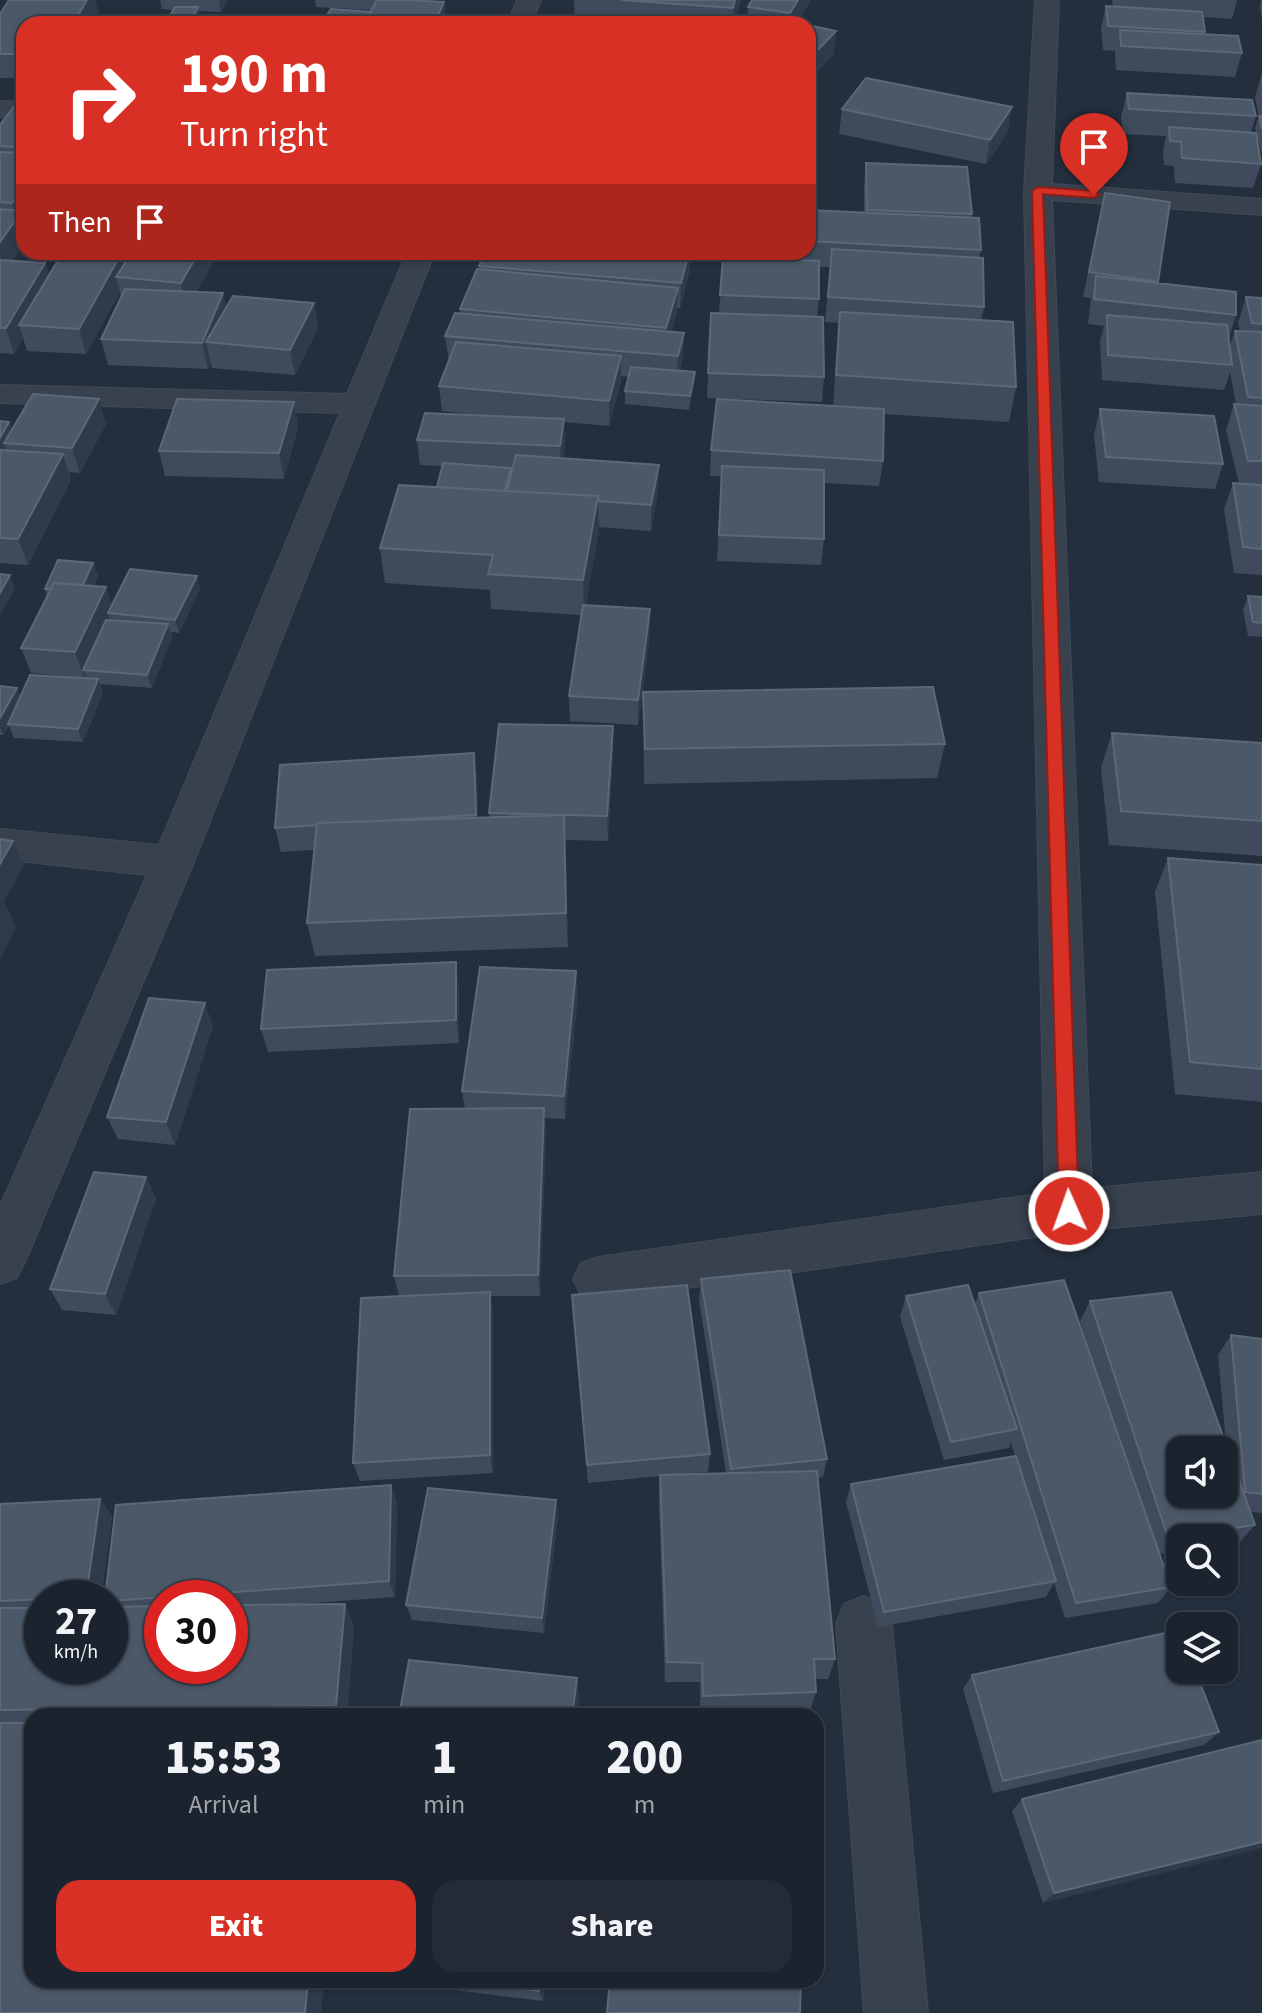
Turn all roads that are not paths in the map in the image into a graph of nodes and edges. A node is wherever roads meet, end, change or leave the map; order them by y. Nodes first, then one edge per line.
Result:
1 (1047, 0) edge
2 (1038, 191) junction
3 (1262, 207) edge
4 (418, 260) edge
5 (0, 394) edge
6 (359, 404) junction
7 (0, 844) edge
8 (173, 862) junction
9 (1262, 1193) edge
10 (1069, 1211) junction
11 (0, 1262) edge
12 (598, 1279) dead end
13 (864, 1624) dead end
14 (896, 2013) edge

1 - 2 street
2 - 3 street
2 - 10 street
4 - 6 street
5 - 6 street
6 - 8 street
7 - 8 street
8 - 11 street
9 - 10 street
10 - 12 street
13 - 14 street

